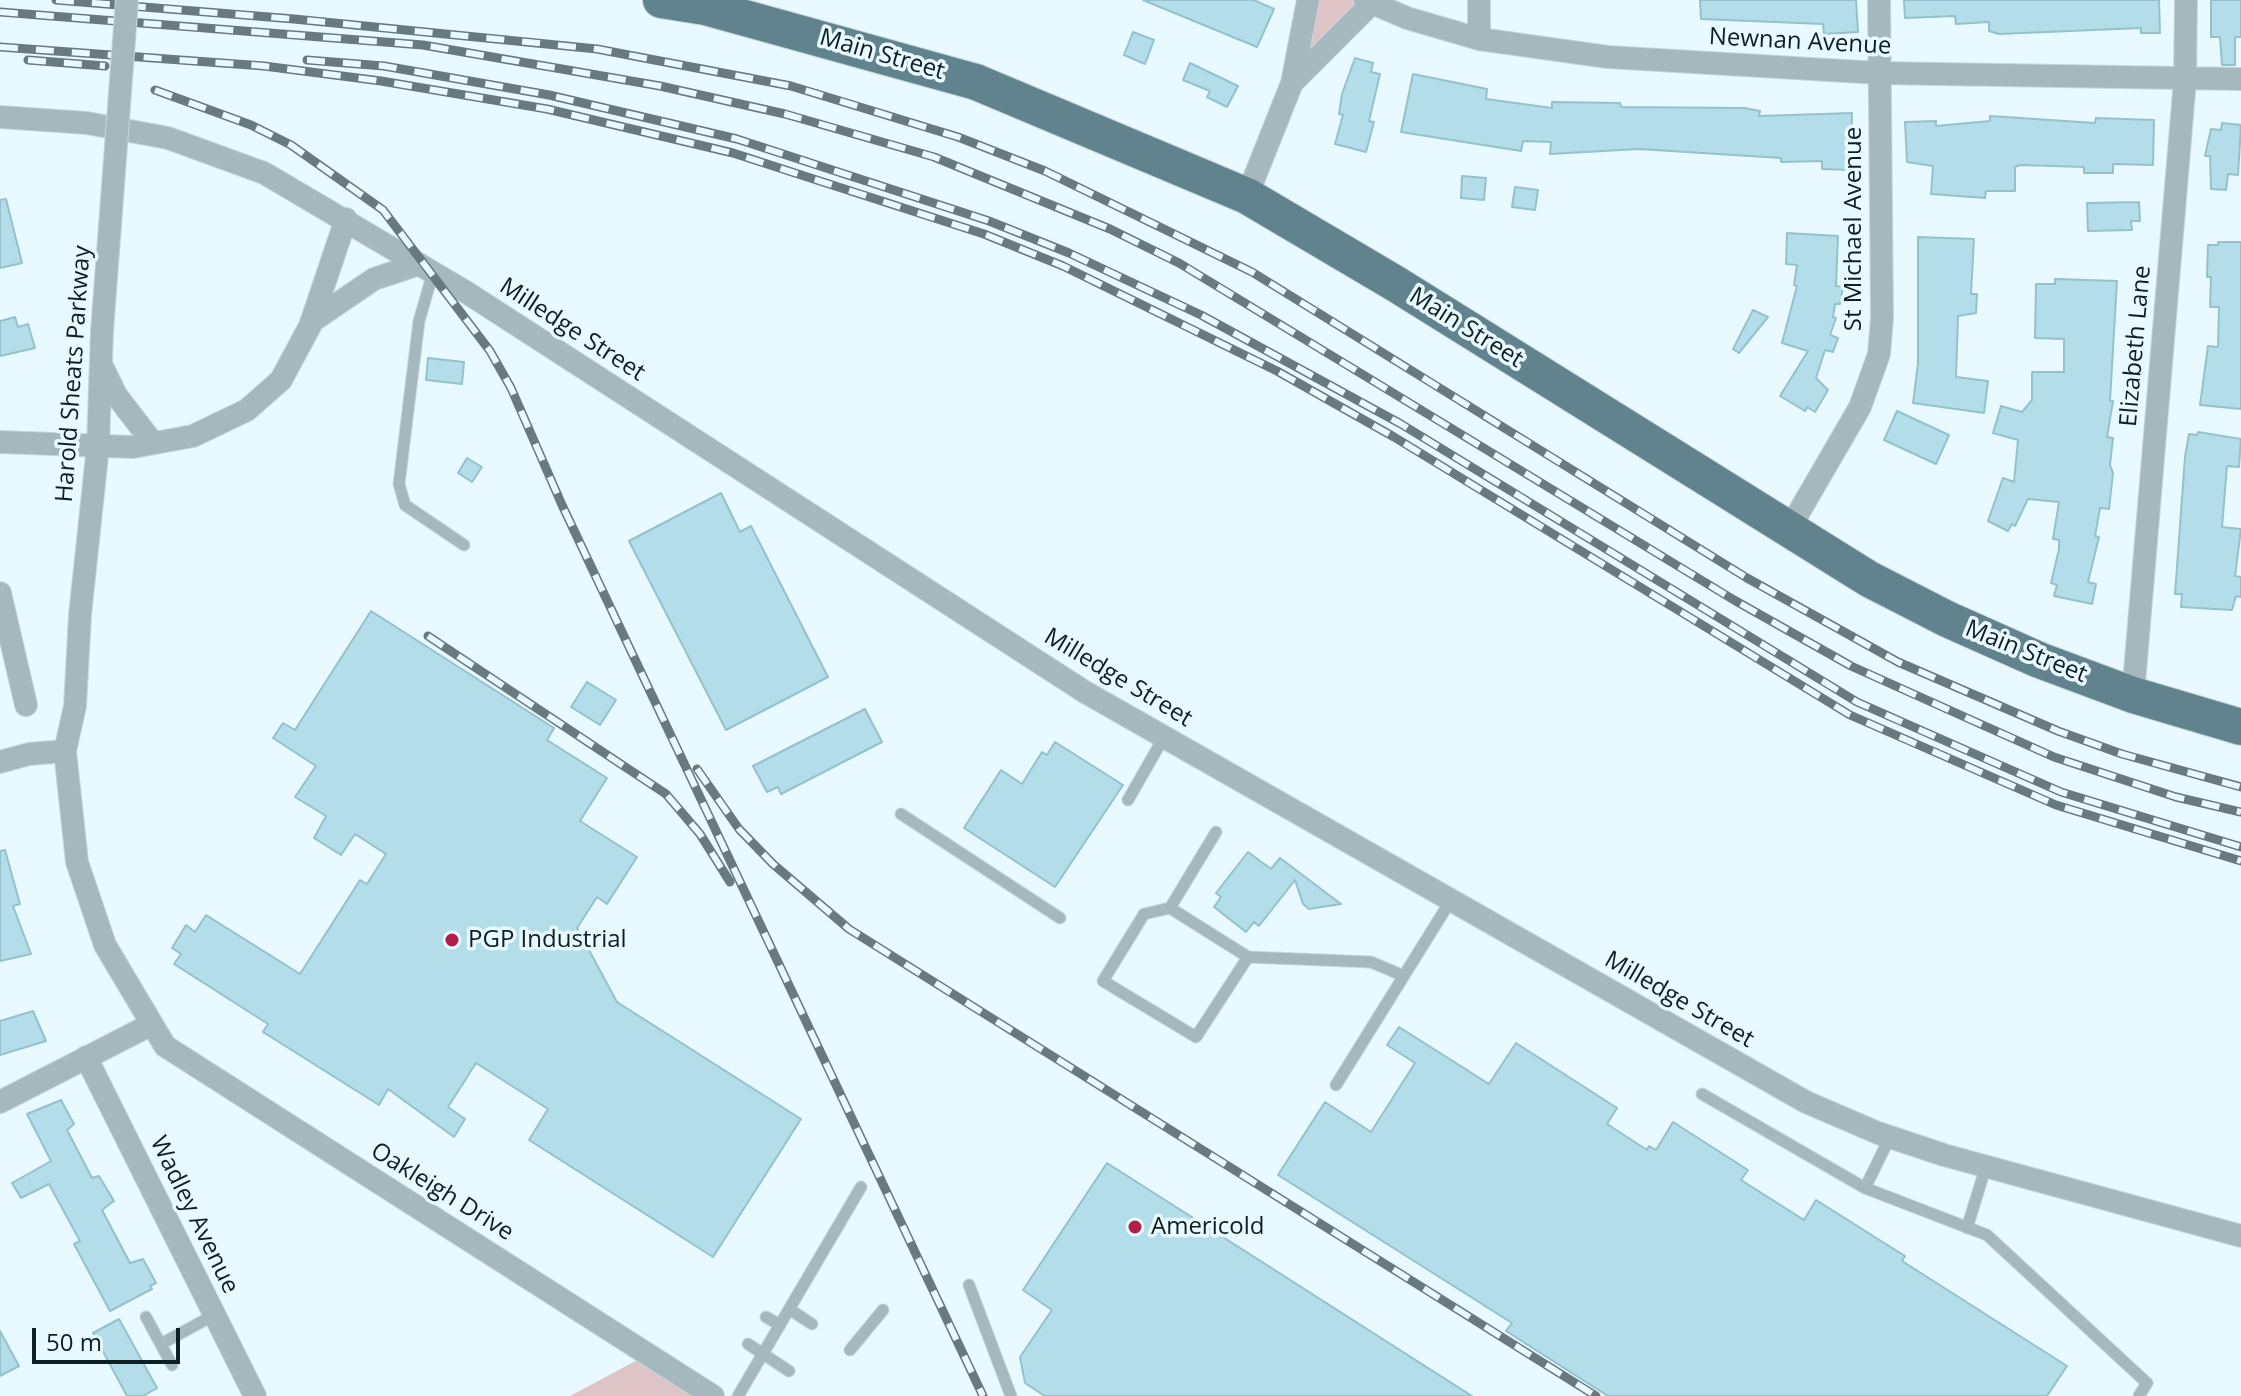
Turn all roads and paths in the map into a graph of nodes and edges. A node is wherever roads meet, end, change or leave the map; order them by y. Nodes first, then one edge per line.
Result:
1 (127, 0) edge
2 (661, 0) edge
3 (1308, 0) edge
4 (1479, 0) edge
5 (1879, 0) edge
6 (2186, 0) edge
7 (1368, 2) edge
8 (705, 3) edge
9 (1479, 39) junction
10 (1879, 73) junction
11 (2241, 79) edge
12 (2185, 80) junction
13 (1292, 83) junction
14 (0, 117) edge
15 (1247, 196) junction
16 (346, 219) junction
17 (426, 269) junction
18 (311, 322) junction
19 (101, 365) junction
20 (0, 442) edge
21 (153, 443) junction
22 (98, 446) junction
23 (1788, 531) junction
24 (464, 545) dead end
25 (0, 593) edge
26 (2133, 695) junction
27 (26, 705) dead end
28 (2241, 727) edge
29 (1164, 737) junction
30 (65, 751) junction
31 (0, 762) edge
32 (1128, 800) dead end
33 (901, 814) dead end
34 (1216, 832) dead end
35 (1451, 900) junction
36 (1170, 908) junction
37 (1060, 918) dead end
38 (1248, 957) junction
39 (1404, 976) junction
40 (152, 1024) junction
41 (86, 1057) junction
42 (1336, 1085) dead end
43 (1702, 1094) dead end
44 (0, 1102) edge
45 (1890, 1137) junction
46 (1986, 1166) junction
47 (861, 1187) dead end
48 (1865, 1188) junction
49 (1967, 1228) junction
50 (2241, 1236) edge
51 (969, 1285) dead end
52 (789, 1309) junction
53 (883, 1310) dead end
54 (214, 1315) junction
55 (146, 1317) dead end
56 (766, 1317) dead end
57 (812, 1324) dead end
58 (780, 1325) junction
59 (161, 1344) junction
60 (748, 1344) dead end
61 (850, 1350) dead end
62 (763, 1354) junction
63 (172, 1365) dead end
64 (789, 1371) dead end
65 (255, 1396) edge
66 (713, 1396) edge
67 (738, 1396) edge
68 (1011, 1396) edge
69 (2139, 1396) edge

1 - 19 street, Harold Sheats Parkway, bridge
2 - 8 main road, Main Street
3 - 13 street
4 - 9 street
5 - 10 street, St Michael Avenue
6 - 12 street, Elizabeth Lane
7 - 9 street, Newnan Avenue
7 - 13 street
8 - 15 main road, Main Street
9 - 10 street, Newnan Avenue
10 - 12 street, Newnan Avenue
10 - 23 street, St Michael Avenue
11 - 12 street, Newnan Avenue
12 - 26 street, Elizabeth Lane
13 - 15 street
14 - 16 street, Milledge Street
15 - 23 main road, Main Street
16 - 17 street, Milledge Street
16 - 18 street
17 - 18 street
17 - 24 lane
17 - 29 street, Milledge Street
18 - 21 street
19 - 21 street
19 - 22 street, Harold Sheats Parkway
20 - 22 street
21 - 22 street
22 - 30 street, Harold Sheats Parkway
23 - 26 main road, Main Street
25 - 27 street
26 - 28 main road, Main Street
29 - 32 lane
29 - 35 street, Milledge Street
30 - 31 street
30 - 40 street
33 - 37 lane
34 - 36 lane
35 - 39 lane
35 - 45 street, Milledge Street
36 - 38 lane
36 - 38 lane
38 - 39 lane
39 - 42 lane
40 - 41 street
40 - 66 street, Oakleigh Drive
41 - 44 street
41 - 54 street, Wadley Avenue
43 - 48 lane
45 - 46 street, Milledge Street
45 - 48 lane
46 - 49 lane
46 - 50 street, Milledge Street
47 - 52 lane
48 - 49 lane
49 - 69 lane
51 - 68 lane
52 - 57 lane
52 - 58 lane
53 - 61 lane
54 - 59 lane
54 - 65 street, Wadley Avenue
55 - 59 lane
56 - 58 lane
58 - 62 lane
59 - 63 lane
60 - 62 lane
62 - 64 lane
62 - 67 lane

